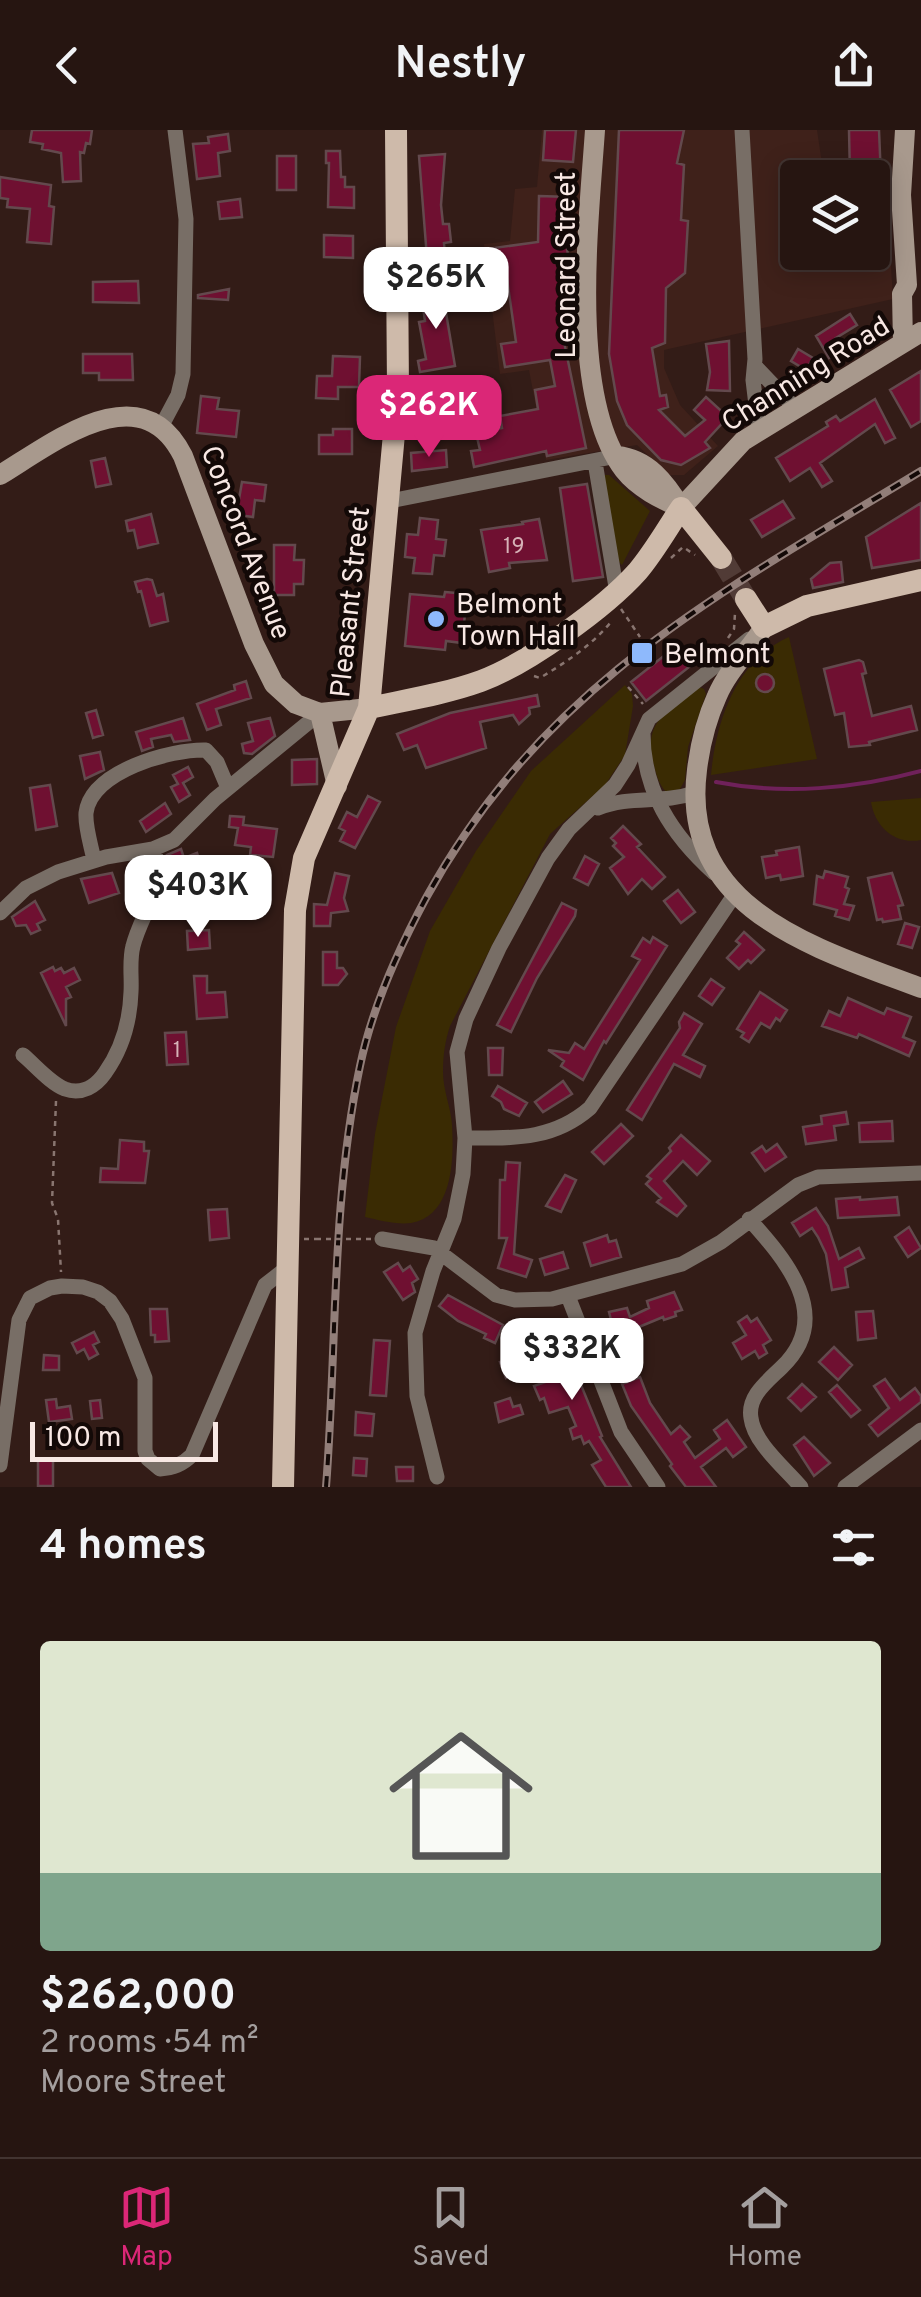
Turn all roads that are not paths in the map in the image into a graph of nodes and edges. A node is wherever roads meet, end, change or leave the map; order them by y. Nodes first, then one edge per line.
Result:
1 (174, 130) edge
2 (396, 130) edge
3 (595, 130) edge
4 (742, 130) edge
5 (905, 130) edge
6 (907, 284) junction
7 (921, 313) edge
8 (912, 338) edge
9 (755, 366) junction
10 (796, 408) junction
11 (161, 427) junction
12 (759, 430) junction
13 (617, 456) junction
14 (594, 462) junction
15 (1, 470) edge
16 (390, 501) junction
17 (681, 508) junction
18 (721, 558) tunnel mouth
19 (921, 580) edge
20 (921, 596) edge
21 (740, 602) tunnel mouth
22 (620, 604) junction
23 (764, 627) junction
24 (369, 708) junction
25 (320, 713) junction
26 (643, 729) junction
27 (337, 786) junction
28 (228, 788) junction
29 (694, 793) junction
30 (656, 799) junction
31 (590, 812) junction
32 (154, 849) junction
33 (94, 860) junction
34 (719, 878) junction
35 (735, 894) junction
36 (3, 909) edge
37 (921, 988) edge
38 (22, 1055) dead end
39 (465, 1138) junction
40 (921, 1173) edge
41 (750, 1219) junction
42 (378, 1239) road end
43 (440, 1253) junction
44 (288, 1267) junction
45 (568, 1296) junction
46 (921, 1430) edge
47 (0, 1465) edge
48 (437, 1477) dead end
49 (283, 1487) edge
50 (658, 1487) edge
51 (801, 1487) edge
52 (845, 1487) edge

1 - 11 street
2 - 16 main road, Pleasant Street
3 - 13 main road, Leonard Street
4 - 9 street
5 - 6 main road
6 - 7 main road
6 - 8 main road
8 - 10 main road, Channing Road
9 - 10 street
9 - 12 street
10 - 12 main road, Channing Road
11 - 15 main road
11 - 25 main road, Concord Avenue
12 - 17 main road, Channing Road
13 - 14 street
13 - 17 main road
14 - 16 street
14 - 22 street
16 - 24 main road, Pleasant Street
17 - 18 main road
17 - 22 main road
19 - 23 main road
20 - 23 main road
21 - 23 main road
22 - 24 main road
23 - 26 street
23 - 29 main road
24 - 25 main road
24 - 27 main road, Pleasant Street
25 - 27 main road
25 - 28 street
26 - 30 street
26 - 31 street
27 - 44 main road, Pleasant Street
28 - 32 street
28 - 33 street
29 - 30 street
29 - 34 main road
30 - 31 street
30 - 34 street
31 - 39 street
32 - 33 street
32 - 38 street
33 - 36 street
34 - 35 main road
35 - 37 main road
35 - 39 street
39 - 43 street
40 - 41 street
41 - 45 street
41 - 51 street
42 - 43 street
43 - 45 street
43 - 48 street
44 - 47 street
44 - 49 main road, Pleasant Street
45 - 50 street
46 - 52 street

